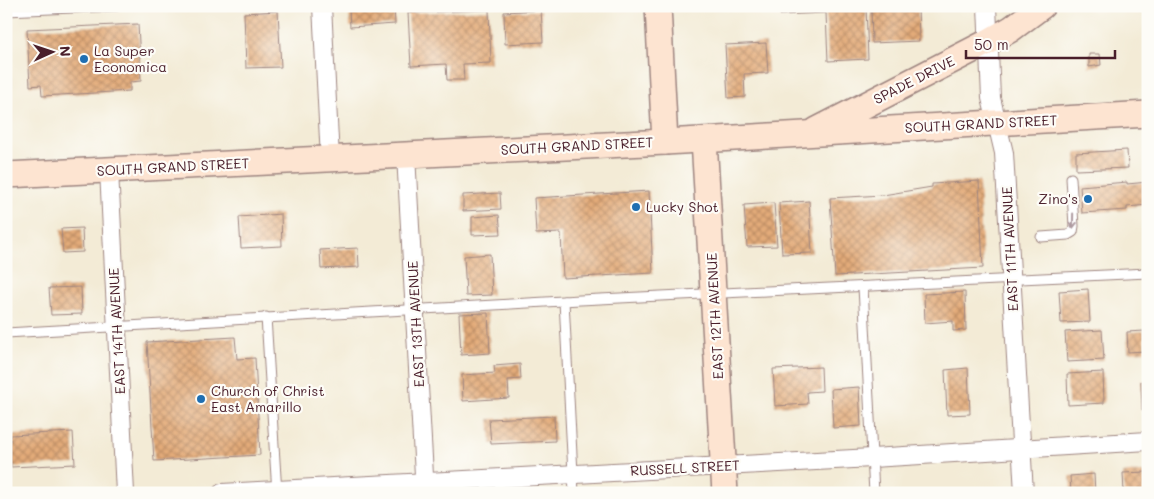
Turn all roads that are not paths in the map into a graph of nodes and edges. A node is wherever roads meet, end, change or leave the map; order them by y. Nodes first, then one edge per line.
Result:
1 (117, 6) edge
2 (322, 6) edge
3 (658, 6) edge
4 (987, 6) edge
5 (1042, 6) edge
6 (6, 11) edge
7 (988, 42) junction
8 (1148, 114) edge
9 (997, 123) junction
10 (809, 134) junction
11 (704, 140) junction
12 (665, 142) junction
13 (406, 155) junction
14 (330, 159) junction
15 (109, 170) junction
16 (6, 175) edge
17 (1071, 178) dead end
18 (1041, 236) dead end
19 (1148, 272) edge
20 (1012, 280) junction
21 (863, 287) junction
22 (713, 293) junction
23 (564, 301) junction
24 (415, 309) junction
25 (266, 317) junction
26 (116, 327) junction
27 (6, 333) edge
28 (1148, 441) edge
29 (1021, 449) junction
30 (872, 458) junction
31 (724, 466) junction
32 (573, 474) junction
33 (425, 487) edge
34 (277, 491) edge
35 (125, 493) edge
36 (222, 493) edge
37 (574, 493) edge
38 (725, 493) edge
39 (874, 493) edge
40 (1024, 493) edge

1 - 6 lane
2 - 14 street
3 - 12 main road
4 - 7 street, EAST 11TH AVENUE
5 - 7 main road, SPADE DRIVE
7 - 9 street, EAST 11TH AVENUE
7 - 10 main road, SPADE DRIVE
8 - 9 main road, SOUTH GRAND STREET
9 - 10 main road, SOUTH GRAND STREET
9 - 20 street, EAST 11TH AVENUE
10 - 11 main road, SOUTH GRAND STREET
11 - 12 main road, SOUTH GRAND STREET
11 - 22 main road, EAST 12TH AVENUE
12 - 13 main road, SOUTH GRAND STREET
13 - 14 main road, SOUTH GRAND STREET
13 - 24 street, EAST 13TH AVENUE
14 - 15 main road, SOUTH GRAND STREET
15 - 16 main road, SOUTH GRAND STREET
15 - 26 street, EAST 14TH AVENUE
17 -> 18 lane
19 - 20 lane
20 - 21 lane
20 - 29 street, EAST 11TH AVENUE
21 - 22 lane
21 - 30 lane
22 - 23 lane
22 - 31 main road, EAST 12TH AVENUE
23 - 24 lane
23 - 32 lane
24 - 25 lane
24 - 33 street, EAST 13TH AVENUE
25 - 26 lane
25 - 34 lane
26 - 27 lane
26 - 35 street, EAST 14TH AVENUE
28 - 29 street, RUSSELL STREET
29 - 30 street, RUSSELL STREET
29 - 40 street, EAST 11TH AVENUE
30 - 31 street, RUSSELL STREET
30 - 39 lane
31 - 32 street, RUSSELL STREET
31 - 38 main road, EAST 12TH AVENUE
32 - 33 street, RUSSELL STREET
32 - 37 lane
33 - 34 street, RUSSELL STREET
34 - 36 street, RUSSELL STREET

